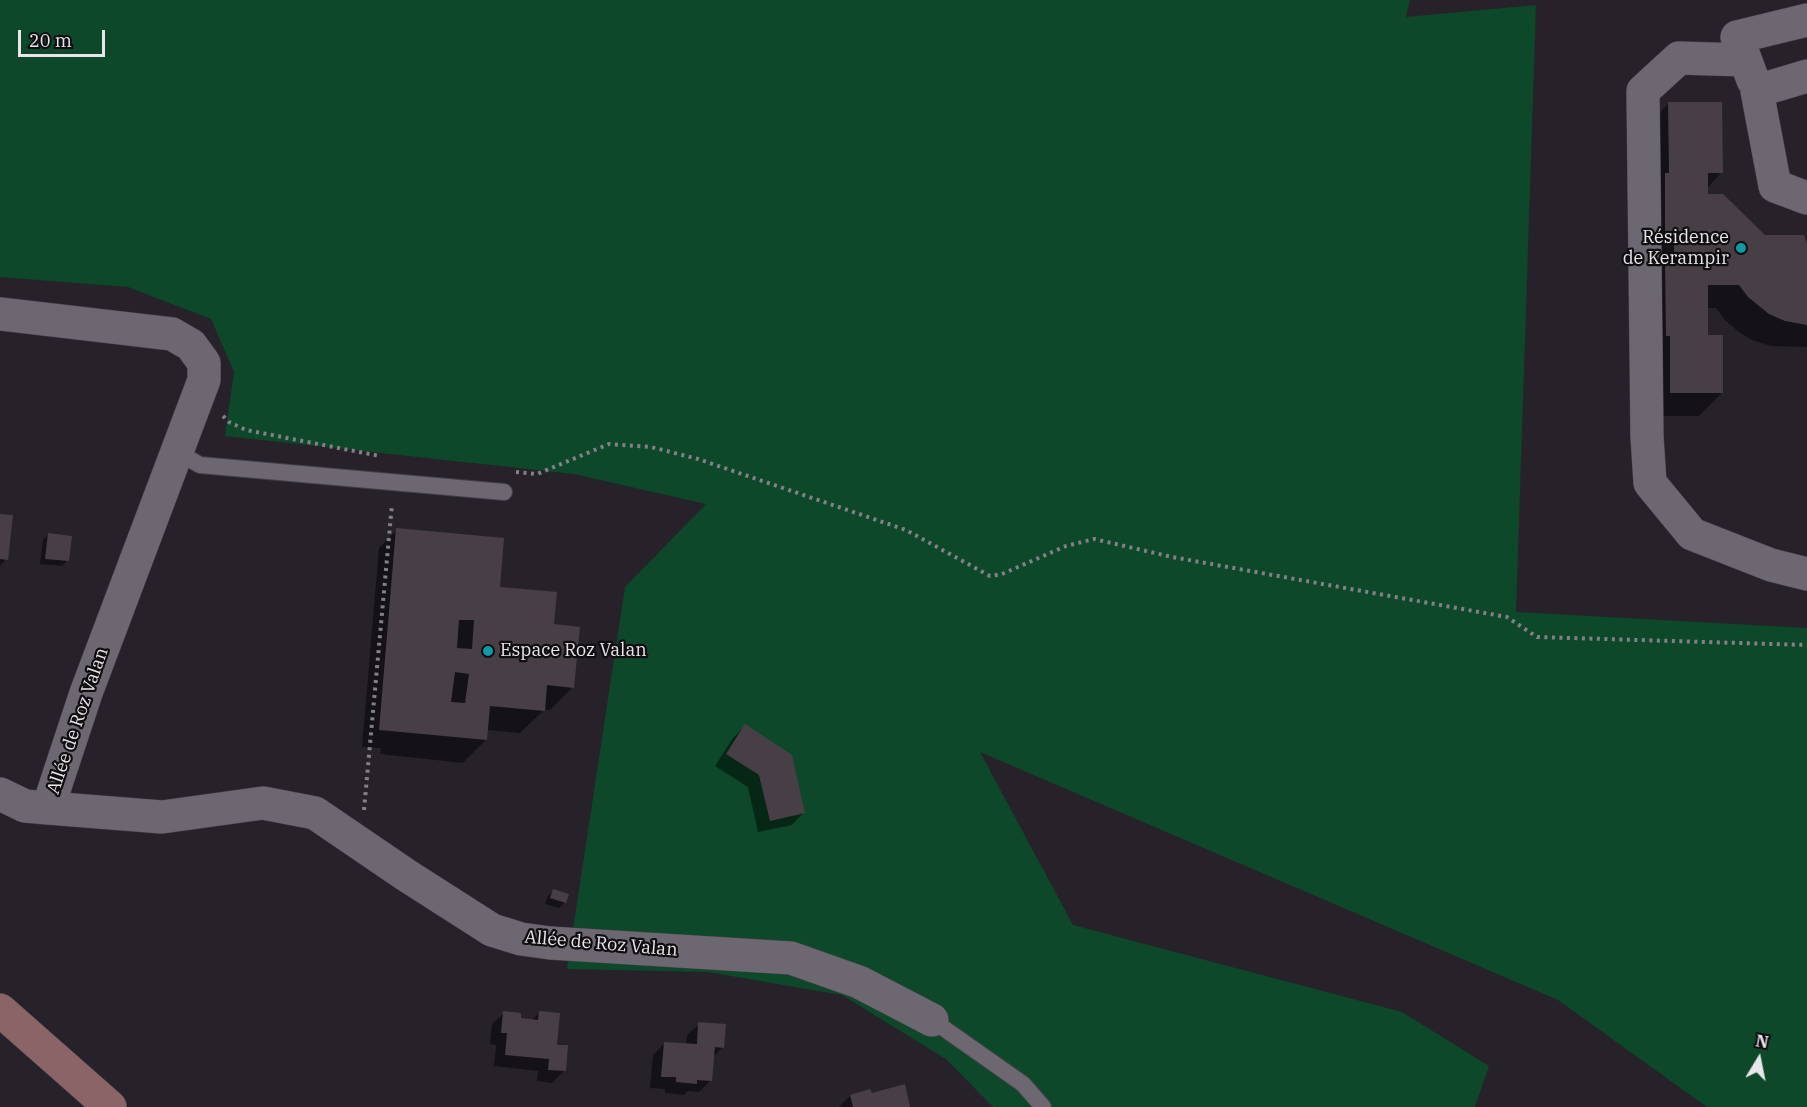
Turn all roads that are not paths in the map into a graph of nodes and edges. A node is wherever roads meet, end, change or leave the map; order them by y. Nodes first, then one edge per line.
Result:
1 (1807, 20) edge
2 (1745, 60) junction
3 (1807, 76) edge
4 (1756, 91) junction
5 (1807, 198) edge
6 (0, 314) edge
7 (177, 452) junction
8 (504, 492) dead end
9 (1807, 574) edge
10 (0, 794) edge
11 (48, 808) junction
12 (0, 1010) edge
13 (932, 1020) joint
14 (110, 1107) edge
15 (1043, 1107) edge

1 - 2 street
2 - 4 street
2 - 9 street
3 - 4 street
4 - 5 street
6 - 7 street, Allée de Roz Valan
7 - 8 lane
7 - 11 street, Allée de Roz Valan
10 - 11 street
11 - 13 street, Allée de Roz Valan
12 - 14 main road
13 - 15 lane

